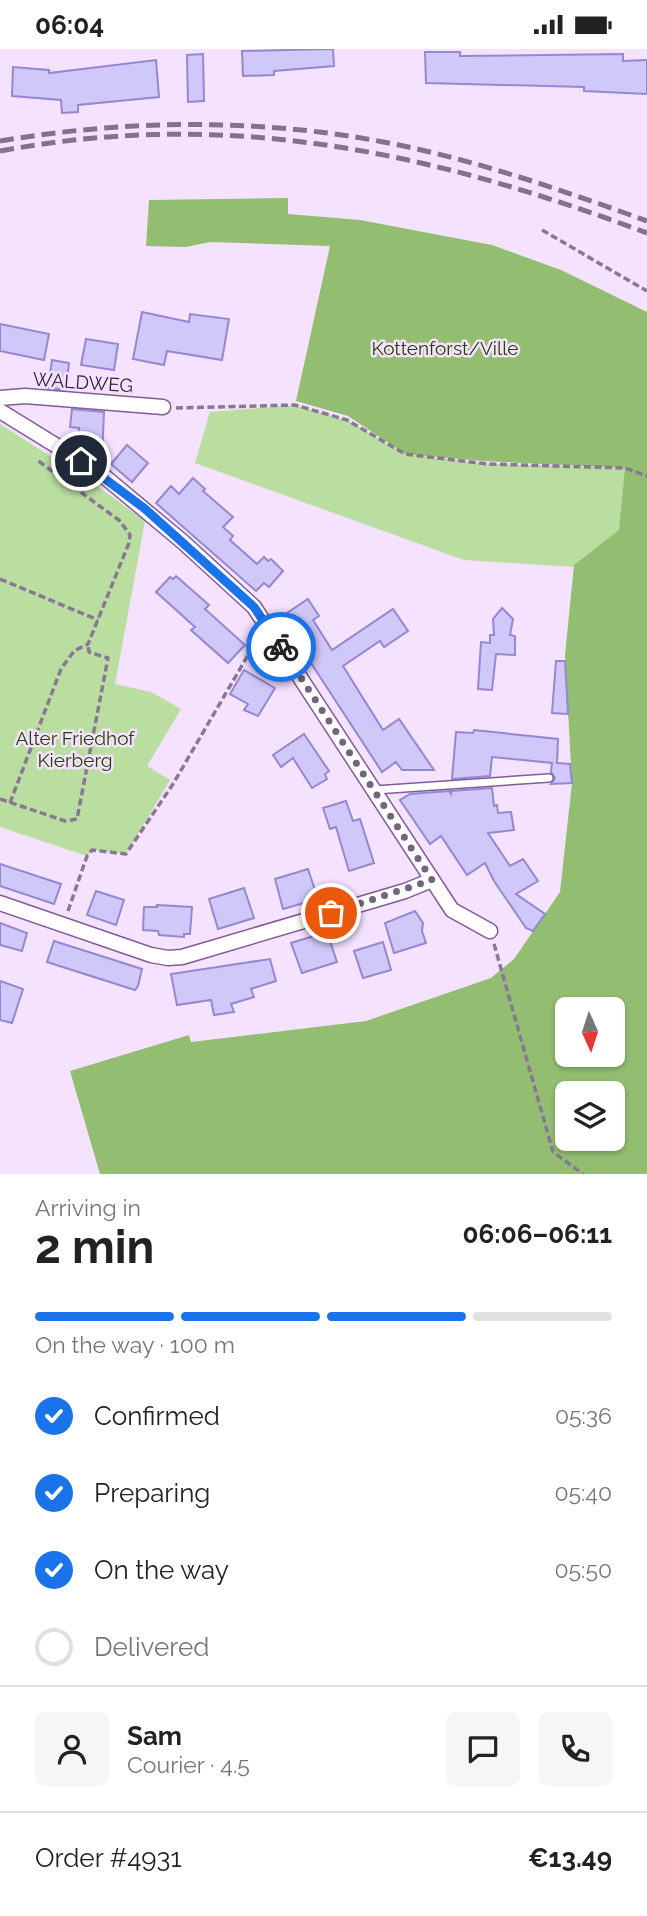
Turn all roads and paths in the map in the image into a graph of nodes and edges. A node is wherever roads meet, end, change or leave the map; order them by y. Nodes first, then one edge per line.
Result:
1 (542, 230) dead end
2 (647, 291) edge
3 (0, 398) edge
4 (163, 407) joint
5 (0, 411) edge
6 (37, 460) dead end
7 (647, 476) edge
8 (0, 579) edge
9 (98, 620) junction
10 (267, 625) junction
11 (88, 644) junction
12 (549, 778) dead end
13 (374, 790) junction
14 (0, 799) edge
15 (10, 803) junction
16 (432, 880) junction
17 (0, 903) edge
18 (64, 926) junction
19 (490, 931) joint
20 (583, 1174) edge

1 - 2 path
3 - 4 street, WALDWEG
4 - 7 path
5 - 10 street
6 - 9 path
8 - 9 path
9 - 11 path
10 - 13 street
10 - 18 path
11 - 15 path
11 - 15 path
12 - 13 lane
13 - 16 street
14 - 15 path
16 - 18 street
16 - 19 street
17 - 18 street
19 - 20 path

